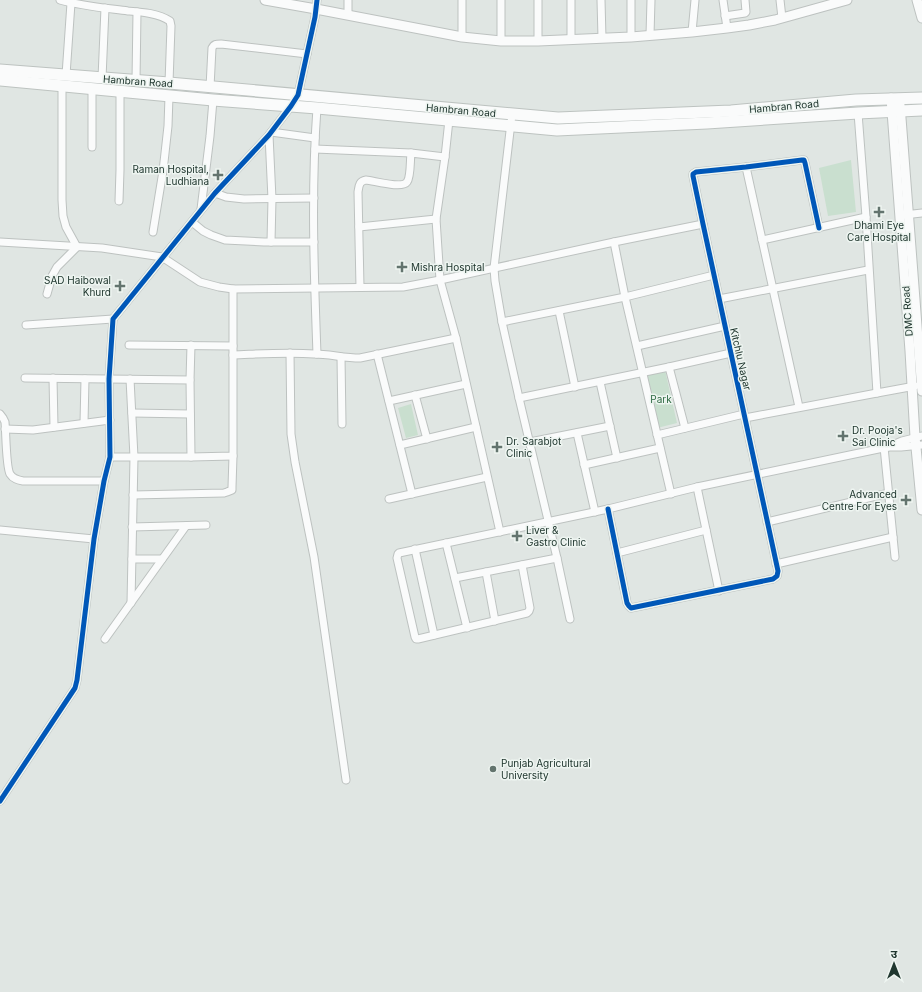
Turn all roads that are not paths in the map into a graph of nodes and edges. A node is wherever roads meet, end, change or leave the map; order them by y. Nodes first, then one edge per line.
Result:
1 (60, 0) edge
2 (265, 0) edge
3 (348, 0) edge
4 (462, 0) edge
5 (500, 0) edge
6 (538, 0) edge
7 (571, 0) edge
8 (601, 0) edge
9 (630, 0) edge
10 (651, 0) edge
11 (695, 0) edge
12 (722, 0) edge
13 (745, 0) edge
14 (780, 0) edge
15 (847, 0) edge
16 (917, 0) edge
17 (278, 1) edge
18 (71, 3) junction
19 (820, 4) edge
20 (105, 8) junction
21 (316, 8) edge
22 (136, 12) junction
23 (348, 15) junction
24 (725, 16) junction
25 (782, 18) junction
26 (922, 18) edge
27 (727, 28) junction
28 (692, 32) junction
29 (650, 35) junction
30 (462, 37) junction
31 (631, 37) junction
32 (602, 38) junction
33 (571, 39) junction
34 (501, 41) junction
35 (538, 41) junction
36 (307, 54) junction
37 (0, 70) edge
38 (66, 75) junction
39 (102, 78) junction
40 (0, 80) edge
41 (136, 81) junction
42 (169, 83) junction
43 (62, 86) junction
44 (210, 87) junction
45 (92, 89) junction
46 (120, 91) junction
47 (298, 95) junction
48 (169, 96) junction
49 (896, 98) junction
50 (922, 98) edge
51 (213, 100) junction
52 (291, 106) junction
53 (317, 108) junction
54 (922, 110) edge
55 (896, 112) junction
56 (858, 113) junction
57 (449, 120) junction
58 (511, 120) junction
59 (270, 133) junction
60 (315, 138) junction
61 (92, 147) dead end
62 (315, 149) junction
63 (411, 153) junction
64 (445, 157) junction
65 (746, 167) junction
66 (215, 193) junction
67 (314, 198) junction
68 (272, 199) junction
69 (119, 201) dead end
70 (201, 210) junction
71 (922, 213) edge
72 (904, 215) junction
73 (866, 217) junction
74 (436, 219) junction
75 (192, 222) junction
76 (703, 224) junction
77 (359, 227) junction
78 (819, 228) junction
79 (153, 232) dead end
80 (762, 240) junction
81 (0, 242) edge
82 (271, 242) junction
83 (314, 242) junction
84 (614, 242) junction
85 (77, 247) junction
86 (162, 257) junction
87 (494, 268) junction
88 (868, 270) junction
89 (714, 275) junction
90 (440, 280) junction
91 (360, 287) junction
92 (315, 288) junction
93 (772, 288) junction
94 (233, 289) junction
95 (46, 294) dead end
96 (625, 297) junction
97 (719, 299) junction
98 (559, 311) junction
99 (113, 319) junction
100 (502, 322) junction
101 (26, 325) dead end
102 (725, 326) junction
103 (456, 338) junction
104 (129, 345) dead end
105 (190, 345) junction
106 (233, 346) junction
107 (637, 346) junction
108 (290, 353) junction
109 (730, 353) junction
110 (316, 354) junction
111 (377, 354) junction
112 (233, 355) junction
113 (341, 357) junction
114 (669, 367) junction
115 (643, 372) junction
116 (25, 378) dead end
117 (53, 378) junction
118 (84, 378) junction
119 (109, 379) junction
120 (130, 379) junction
121 (190, 380) junction
122 (600, 382) junction
123 (466, 384) junction
124 (922, 385) edge
125 (575, 387) junction
126 (912, 387) junction
127 (922, 390) edge
128 (877, 393) junction
129 (415, 395) junction
130 (519, 398) junction
131 (389, 401) junction
132 (798, 407) junction
133 (132, 413) junction
134 (0, 414) edge
135 (190, 414) junction
136 (745, 416) junction
137 (110, 420) junction
138 (84, 423) junction
139 (342, 424) dead end
140 (610, 426) junction
141 (54, 427) junction
142 (476, 427) junction
143 (685, 428) junction
144 (5, 429) junction
145 (577, 433) junction
146 (656, 435) junction
147 (427, 439) junction
148 (919, 441) edge
149 (530, 442) junction
150 (400, 445) junction
151 (886, 447) junction
152 (660, 448) junction
153 (233, 456) junction
154 (110, 457) junction
155 (134, 457) junction
156 (191, 457) junction
157 (617, 458) junction
158 (8, 465) junction
159 (584, 466) junction
160 (0, 468) edge
161 (758, 475) junction
162 (487, 477) junction
163 (104, 481) junction
164 (697, 487) junction
165 (889, 493) junction
166 (412, 494) junction
167 (671, 494) junction
168 (133, 495) junction
169 (389, 499) dead end
170 (608, 509) junction
171 (922, 510) edge
172 (595, 512) junction
173 (549, 522) junction
174 (767, 522) junction
175 (206, 525) dead end
176 (186, 526) junction
177 (132, 527) junction
178 (0, 530) edge
179 (706, 530) junction
180 (500, 532) junction
181 (893, 537) junction
182 (94, 539) junction
183 (446, 543) junction
184 (415, 549) junction
185 (617, 553) junction
186 (895, 557) dead end
187 (557, 558) junction
188 (132, 559) junction
189 (162, 559) junction
190 (776, 564) junction
191 (522, 565) junction
192 (486, 572) junction
193 (455, 578) junction
194 (719, 591) junction
195 (131, 603) junction
196 (570, 618) dead end
197 (496, 621) junction
198 (467, 628) junction
199 (434, 635) junction
200 (104, 639) dead end
201 (346, 780) dead end
202 (0, 801) edge

1 - 18 street
2 - 17 street
3 - 23 street
4 - 30 street
5 - 34 street
6 - 35 street
7 - 33 street
8 - 32 street
9 - 31 street
10 - 29 street
11 - 28 street
12 - 24 street
13 - 24 street
14 - 25 street
15 - 19 street
16 - 26 street
17 - 21 street
18 - 20 street
18 - 38 street
19 - 25 street
20 - 22 street
20 - 39 street
21 - 23 street
21 - 36 street
22 - 41 street
22 - 42 street
23 - 30 street
24 - 27 street
25 - 27 street
27 - 28 street
28 - 29 street
29 - 31 street
30 - 34 street
31 - 32 street
32 - 33 street
33 - 35 street
34 - 35 street
36 - 44 street
36 - 47 street
37 - 38 main road, Hambran Road
38 - 39 main road, Hambran Road
39 - 41 main road, Hambran Road
40 - 43 main road, Hambran Road
41 - 42 main road, Hambran Road
42 - 44 main road, Hambran Road
43 - 45 main road, Hambran Road
43 - 85 street
44 - 47 main road, Hambran Road
45 - 46 main road, Hambran Road
45 - 61 street
46 - 48 main road, Hambran Road
46 - 69 street
47 - 52 street
47 - 58 main road, Hambran Road
48 - 51 main road, Hambran Road
48 - 79 street
49 - 50 main road, Hambran Road
49 - 55 street
49 - 58 main road, Hambran Road
51 - 52 main road, Hambran Road
51 - 70 street
52 - 53 main road, Hambran Road
52 - 59 street
53 - 57 main road, Hambran Road
53 - 60 street
54 - 55 main road, Hambran Road
55 - 56 main road, Hambran Road
55 - 72 street
56 - 58 main road, Hambran Road
56 - 73 street
57 - 58 main road, Hambran Road
57 - 64 street
58 - 87 street
59 - 60 street
59 - 66 street
59 - 68 street
60 - 62 street
62 - 63 street
62 - 67 street
63 - 64 street
63 - 77 street
64 - 74 street
65 - 76 street, Kitchlu Nagar
65 - 78 street, Kitchlu Nagar
65 - 80 street
66 - 68 street
66 - 70 street
67 - 68 street
67 - 83 street
68 - 82 street
70 - 75 street
71 - 72 street
72 - 124 street
72 - 126 street, DMC Road
73 - 78 street
73 - 88 street
74 - 77 street
74 - 90 street
75 - 82 street
75 - 86 street
76 - 84 street
76 - 89 street, Kitchlu Nagar
77 - 91 street
78 - 80 street
80 - 93 street
81 - 85 street
82 - 83 street
83 - 92 street
84 - 87 street
84 - 96 street
85 - 86 street
85 - 95 street
86 - 94 street
86 - 99 street
87 - 90 street
87 - 100 street
88 - 93 street
88 - 128 street
89 - 96 street
89 - 97 street, Kitchlu Nagar
90 - 91 street
90 - 103 street
91 - 92 street
92 - 94 street
92 - 110 street
93 - 97 street
93 - 132 street
94 - 106 street
96 - 98 street
96 - 107 street
97 - 102 street, Kitchlu Nagar
98 - 100 street
98 - 125 street
99 - 101 street
99 - 119 street
100 - 130 street
102 - 107 street
102 - 109 street, Kitchlu Nagar
103 - 111 street
103 - 123 street
104 - 105 street
105 - 106 street
105 - 121 street
106 - 112 street
107 - 115 street
108 - 110 street
108 - 112 street
108 - 201 street
109 - 114 street
109 - 136 street, Kitchlu Nagar
110 - 113 street
111 - 113 street
111 - 131 street
112 - 153 street
113 - 139 street
114 - 115 street
114 - 143 street
115 - 122 street
115 - 146 street
116 - 117 street
117 - 118 street
117 - 141 street
118 - 119 street
118 - 138 street
119 - 120 street
119 - 137 street
120 - 121 street
120 - 133 street
121 - 135 street
122 - 125 street
122 - 140 street
123 - 129 street
123 - 142 street
124 - 126 street
124 - 127 street
125 - 130 street
126 - 128 street
126 - 148 street, DMC Road
128 - 132 street
129 - 131 street
129 - 147 street
130 - 149 street
131 - 150 street
132 - 136 street
133 - 135 street
133 - 155 street
134 - 144 street
135 - 156 street
136 - 143 street
136 - 161 street, Kitchlu Nagar
137 - 138 street
137 - 154 street
138 - 141 street
140 - 145 street
140 - 157 street
141 - 144 street
142 - 147 street
142 - 162 street
143 - 146 street
144 - 158 street
145 - 149 street
145 - 159 street
146 - 152 street
147 - 150 street
148 - 151 street
148 - 171 street, DMC Road
149 - 173 street
150 - 166 street
151 - 161 street
151 - 165 street
152 - 157 street
152 - 167 street
153 - 156 street
153 - 168 street
154 - 155 street
154 - 163 street
155 - 156 street
155 - 168 street
157 - 159 street
158 - 160 street
158 - 163 street
159 - 172 street
161 - 164 street
161 - 174 street, Kitchlu Nagar
162 - 166 street
162 - 180 street
163 - 182 street
164 - 167 street
164 - 179 street
165 - 174 street
165 - 181 street
166 - 169 street
167 - 170 street
168 - 177 street
170 - 172 street
170 - 185 street
172 - 173 street
173 - 180 street
173 - 187 street
174 - 190 street, Kitchlu Nagar
175 - 176 street
176 - 177 street
176 - 189 street
177 - 188 street
178 - 182 street
179 - 185 street
179 - 194 street
180 - 183 street
181 - 186 street
181 - 190 street
182 - 202 street
183 - 184 street
183 - 193 street
184 - 199 street
184 - 199 street
185 - 194 street
187 - 191 street
187 - 196 street
188 - 189 street
188 - 195 street
189 - 195 street
190 - 194 street
191 - 192 street
191 - 197 street
192 - 193 street
192 - 197 street
193 - 198 street
195 - 200 street
197 - 198 street
198 - 199 street

